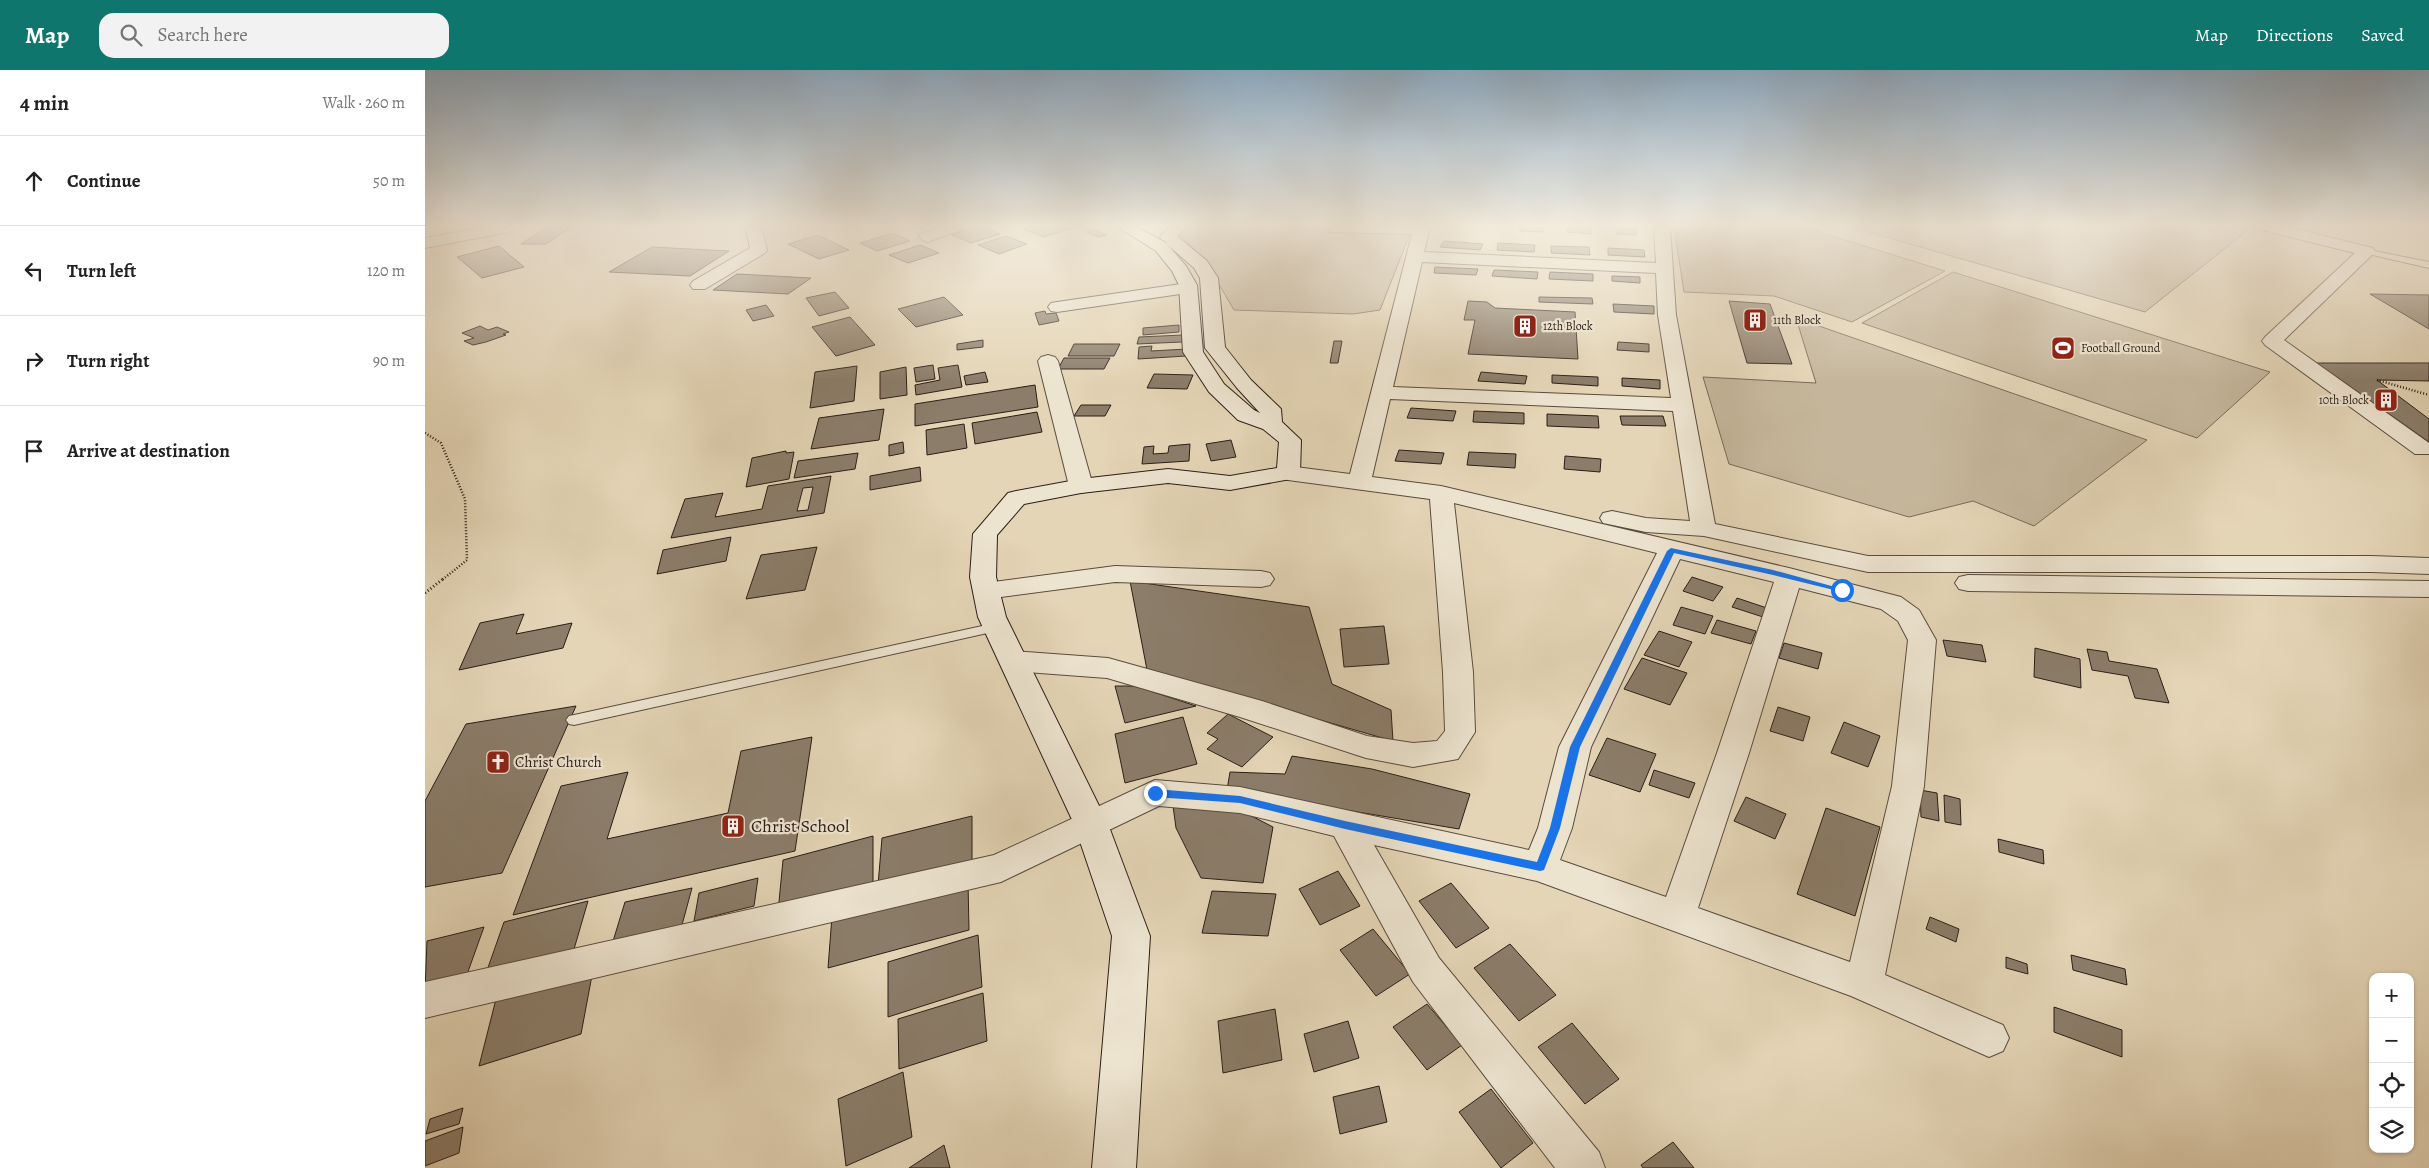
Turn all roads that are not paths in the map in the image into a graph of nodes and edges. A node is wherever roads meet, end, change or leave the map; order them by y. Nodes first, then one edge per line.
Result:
1 (712, 278) edge
2 (1184, 278) edge
3 (1209, 278) edge
4 (1409, 278) edge
5 (1665, 278) edge
6 (2339, 278) edge
7 (699, 286) dead end
8 (1188, 288) junction
9 (1057, 307) dead end
10 (1048, 361) dead end
11 (1383, 393) junction
12 (1682, 405) junction
13 (1271, 424) junction
14 (2423, 449) dead end
15 (1288, 473) junction
16 (1361, 478) junction
17 (1081, 486) junction
18 (1441, 494) junction
19 (1646, 524) junction
20 (1704, 529) junction
21 (1671, 551) junction
22 (2429, 566) edge
23 (1789, 576) junction
24 (1261, 579) dead end
25 (2429, 589) edge
26 (986, 591) junction
27 (997, 627) junction
28 (1013, 661) junction
29 (574, 720) dead end
30 (1091, 824) junction
31 (1345, 825) junction
32 (1540, 867) junction
33 (1677, 916) junction
34 (1864, 984) junction
35 (425, 1000) edge
36 (1989, 1038) dead end
37 (1114, 1168) edge
38 (1583, 1168) edge

1 - 7 street
2 - 8 street
3 - 13 street
4 - 11 street
5 - 12 street
6 - 14 street
8 - 9 street
8 - 13 street
10 - 17 street
11 - 12 street
11 - 16 street
12 - 20 street
13 - 15 street
15 - 16 street
15 - 17 street
16 - 18 street
16 - 19 street
17 - 26 street
18 - 21 street
18 - 28 street
19 - 20 street
19 - 25 street
20 - 22 street
21 - 23 street
21 - 32 street
23 - 33 street
23 - 34 street
24 - 26 street
26 - 27 street
27 - 28 street
27 - 29 lane
28 - 30 street
30 - 31 street
30 - 35 street
30 - 37 street
31 - 32 street
31 - 38 street
32 - 33 street
33 - 34 street
34 - 36 street

